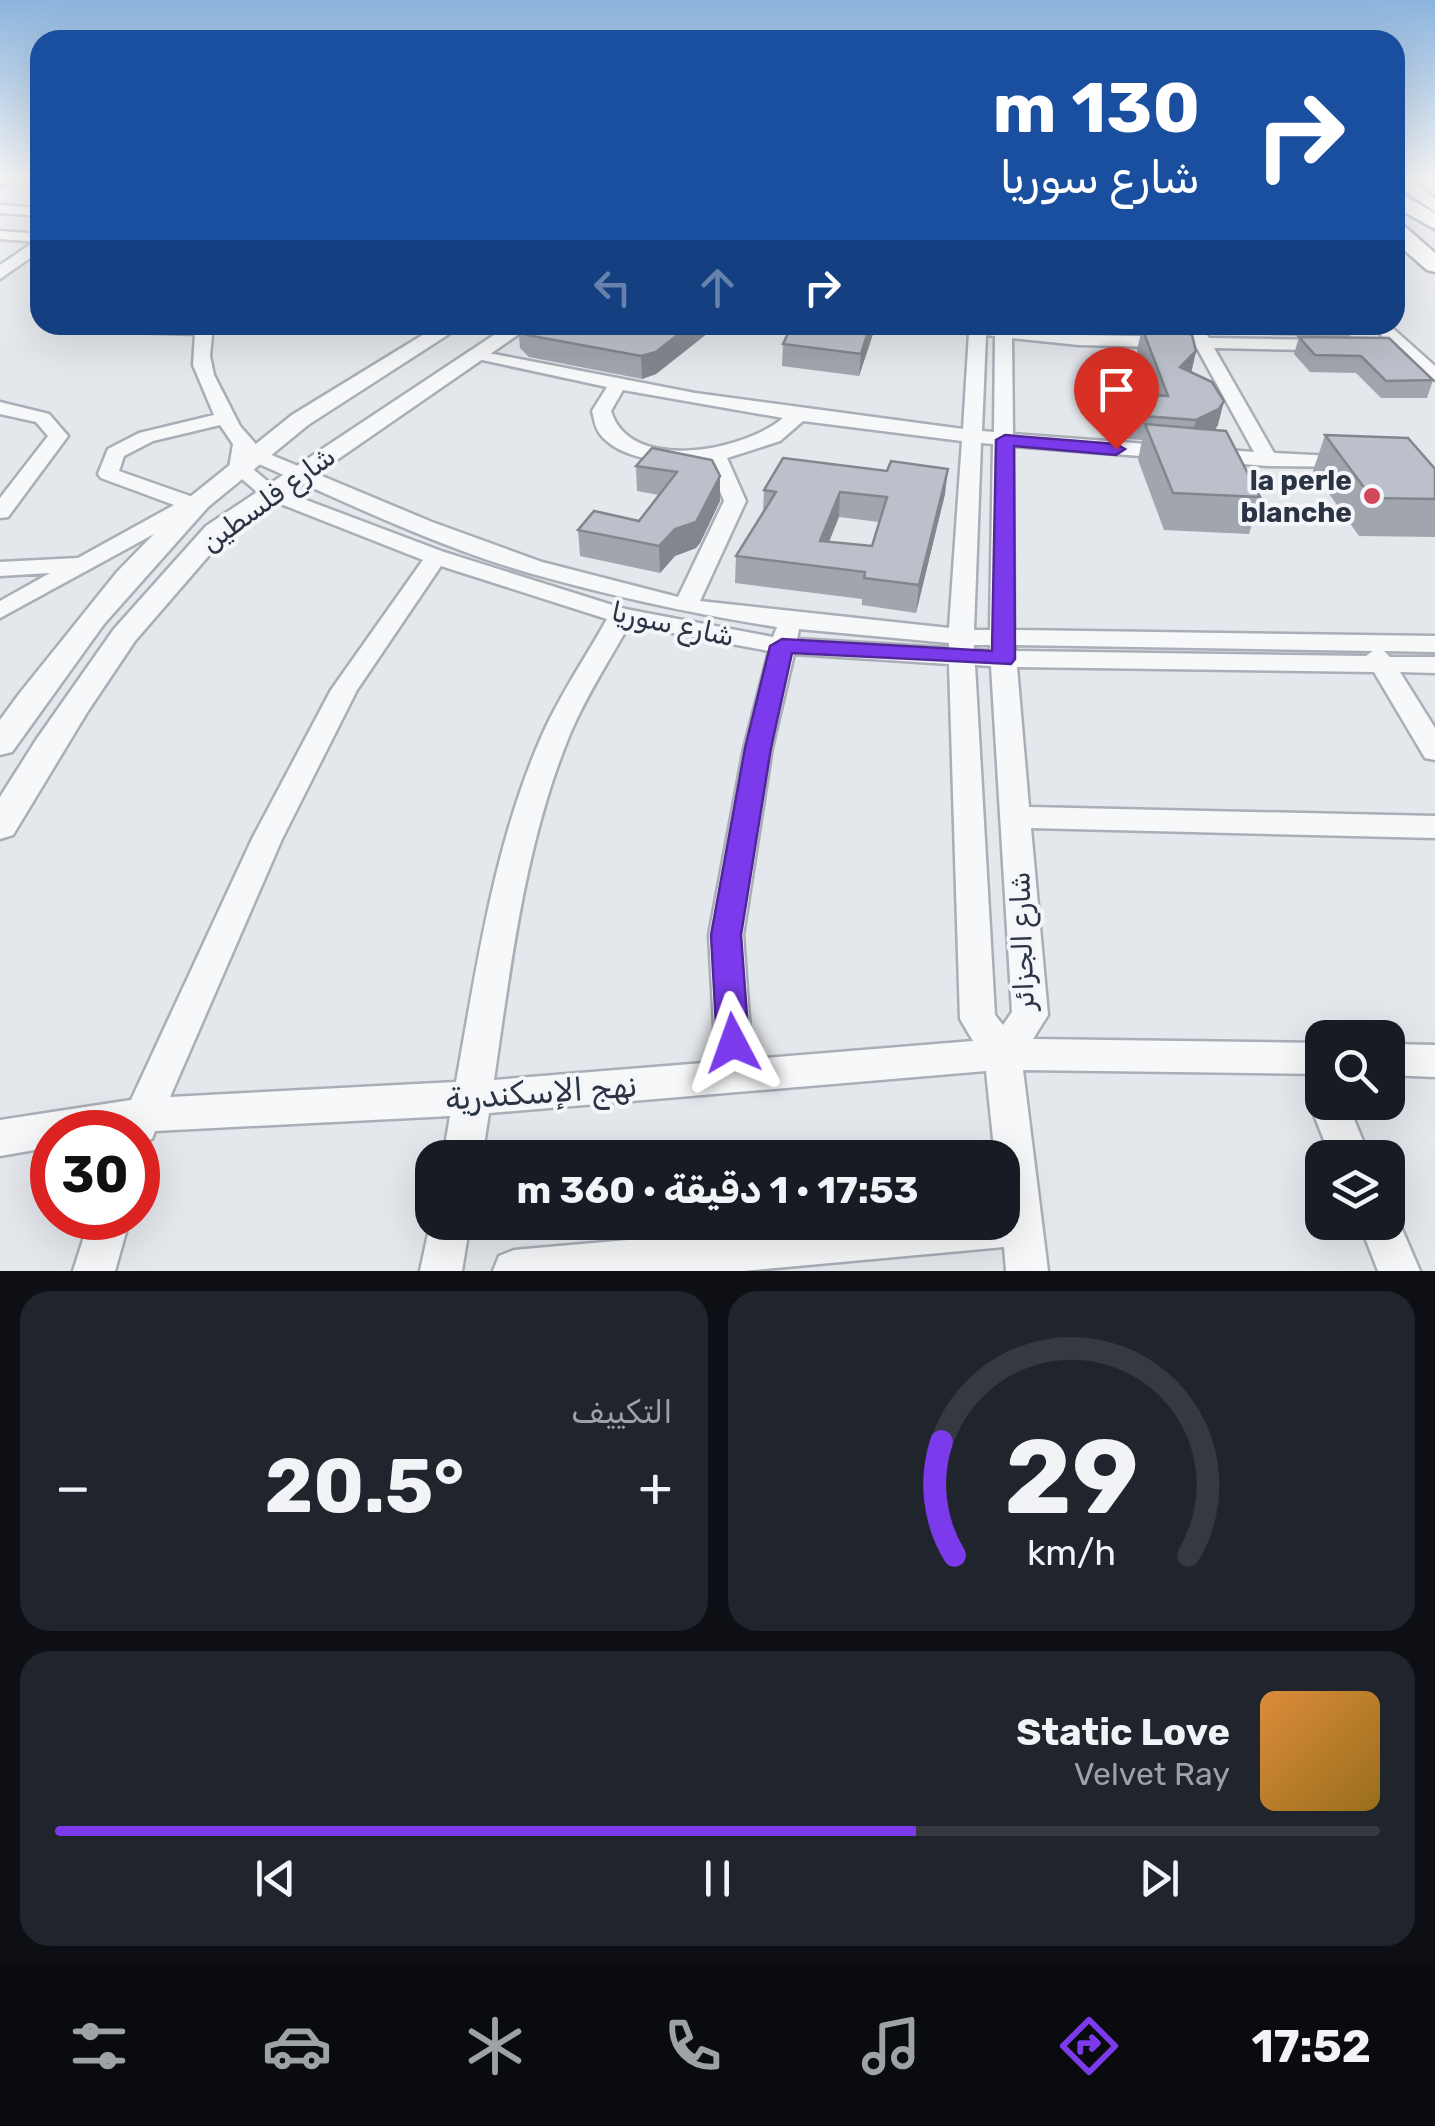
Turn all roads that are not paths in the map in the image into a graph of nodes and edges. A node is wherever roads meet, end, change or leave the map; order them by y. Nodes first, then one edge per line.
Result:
1 (0, 235) edge
2 (30, 239) edge
3 (1405, 239) edge
4 (30, 248) edge
5 (1435, 265) edge
6 (0, 274) edge
7 (204, 335) edge
8 (437, 335) edge
9 (507, 335) edge
10 (978, 335) edge
11 (1004, 335) edge
12 (1075, 335) edge
13 (1199, 335) edge
14 (1390, 335) edge
15 (1205, 346) junction
16 (1404, 348) junction
17 (479, 354) junction
18 (1435, 375) edge
19 (617, 385) junction
20 (0, 408) edge
21 (798, 415) junction
22 (225, 418) junction
23 (973, 437) junction
24 (1005, 440) junction
25 (245, 456) junction
26 (716, 456) junction
27 (1268, 460) junction
28 (1371, 464) edge
29 (300, 474) junction
30 (270, 493) junction
31 (197, 501) junction
32 (0, 512) edge
33 (424, 527) junction
34 (397, 542) junction
35 (436, 558) junction
36 (86, 564) junction
37 (0, 569) edge
38 (686, 606) junction
39 (0, 611) edge
40 (622, 616) junction
41 (786, 634) junction
42 (1435, 644) edge
43 (962, 647) junction
44 (1003, 648) junction
45 (1377, 654) junction
46 (1435, 665) edge
47 (0, 744) edge
48 (1435, 751) edge
49 (1016, 818) junction
50 (0, 826) edge
51 (1435, 827) edge
52 (1003, 1054) junction
53 (1405, 1060) edge
54 (1435, 1061) edge
55 (1305, 1068) edge
56 (735, 1079) junction
57 (473, 1098) junction
58 (145, 1110) edge
59 (160, 1122) edge
60 (30, 1135) edge
61 (0, 1138) edge
62 (465, 1140) edge
63 (1012, 1140) edge
64 (1020, 1226) edge
65 (103, 1240) edge
66 (447, 1240) edge
67 (863, 1240) edge
68 (1386, 1240) edge
69 (94, 1271) edge
70 (441, 1271) edge
71 (514, 1271) edge
72 (1027, 1271) edge
73 (1399, 1271) edge

1 - 2 street
3 - 5 highway
4 - 6 street
7 - 22 street
8 - 25 street, شارع فلسطين
9 - 17 street, شارع فلسطين
10 - 23 street, شارع الجزائر
11 - 24 street, شارع الجزائر
12 - 15 street
13 - 15 street
14 - 16 street
15 - 16 street
15 - 27 street
16 - 18 street
17 - 19 street
17 - 29 street, شارع فلسطين
19 - 21 street
19 - 26 street
20 - 32 street
21 - 23 street
21 - 26 street
22 - 25 street
22 - 31 street
23 - 24 street
23 - 43 street, شارع الجزائر
24 - 27 street
24 - 44 street, شارع الجزائر
25 - 29 street, شارع سوريا
25 - 30 street, شارع سوريا
25 - 31 street, شارع فلسطين
26 - 38 street
27 - 28 street
29 - 30 street, شارع فلسطين
29 - 33 street, شارع سوريا
30 - 34 street, شارع سوريا
30 - 50 street, شارع فلسطين
31 - 36 street
31 - 47 street, شارع فلسطين
33 - 34 street
33 - 38 street, شارع سوريا
34 - 35 street, شارع سوريا
35 - 40 street, شارع سوريا
35 - 58 street
36 - 37 street
36 - 39 street
38 - 41 street, شارع سوريا
40 - 41 street, شارع سوريا
40 - 57 street
41 - 43 street, شارع سوريا
41 - 56 street
42 - 45 street, شارع سوريا
43 - 44 street, شارع سوريا
43 - 52 street, شارع الجزائر
44 - 45 street, شارع سوريا
44 - 49 street, شارع الجزائر
45 - 46 street, شارع سوريا
45 - 48 street
49 - 51 street
49 - 52 street, شارع الجزائر
52 - 55 street, نهج الإسكندرية
52 - 56 street, نهج الإسكندرية
52 - 63 street
53 - 54 street
56 - 57 street, نهج الإسكندرية
57 - 59 street, نهج الإسكندرية
57 - 62 street
60 - 61 street, نهج الإسكندرية
64 - 72 street
65 - 69 street
66 - 70 street
67 - 71 street
68 - 73 street

